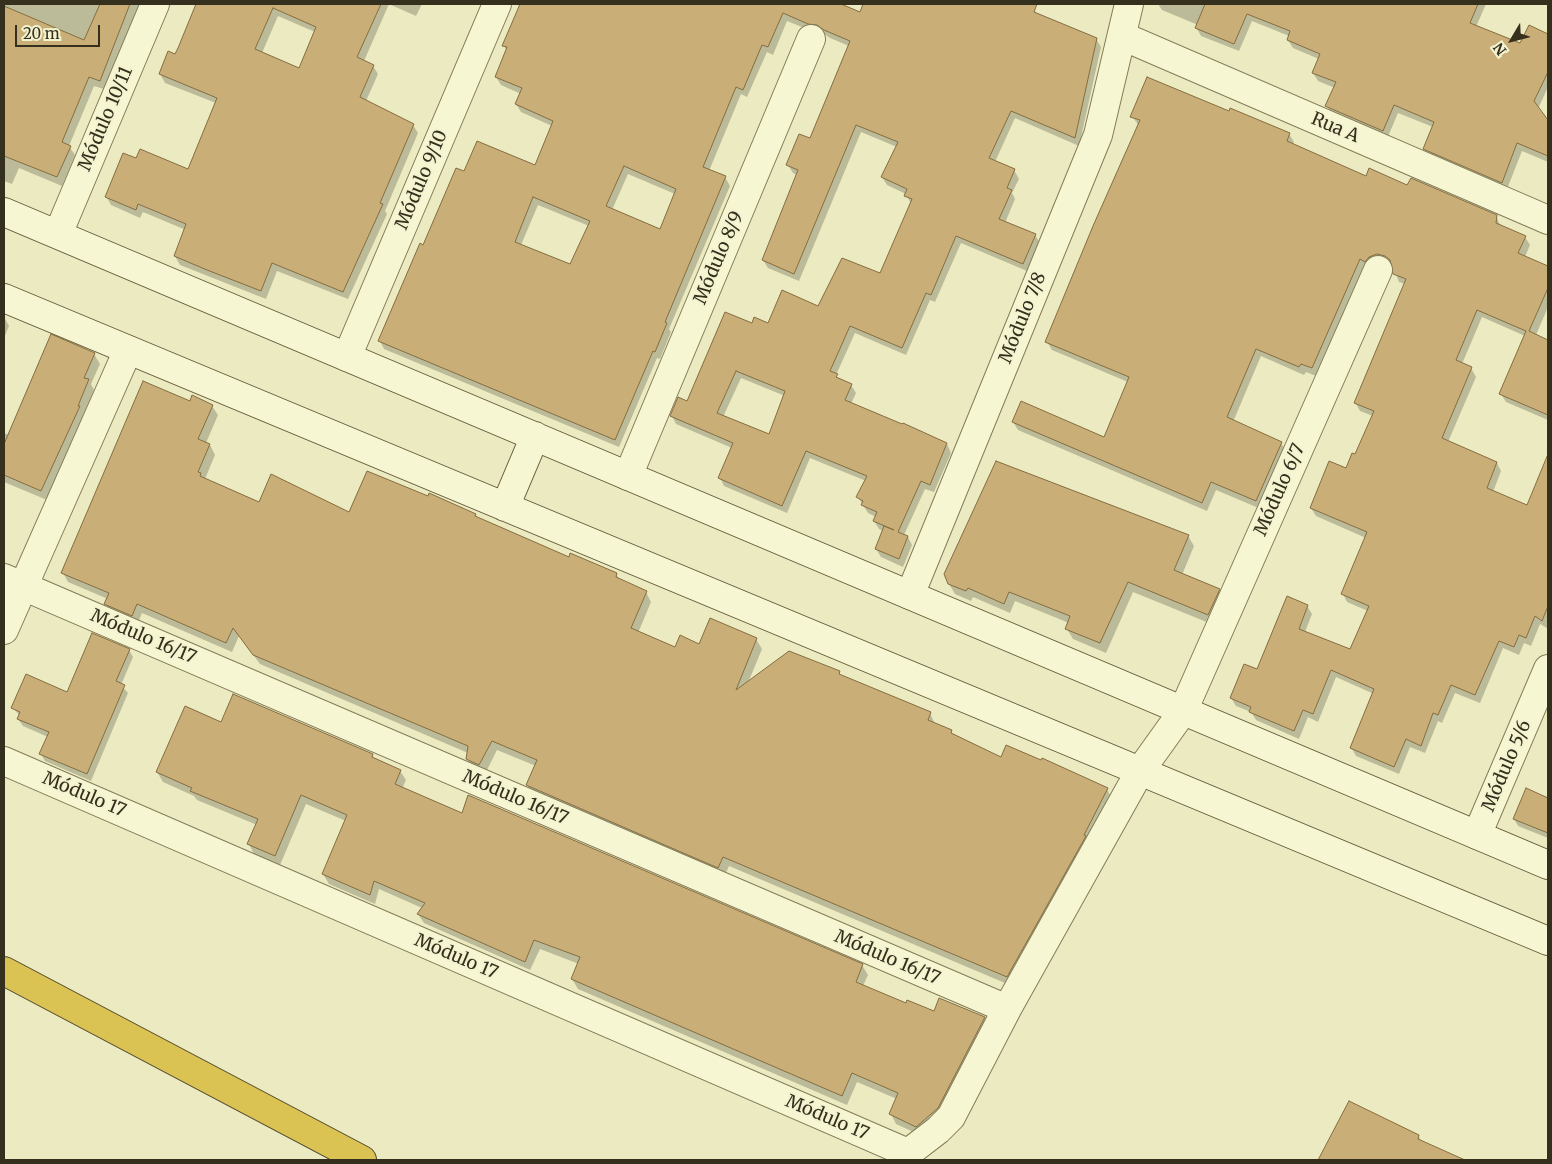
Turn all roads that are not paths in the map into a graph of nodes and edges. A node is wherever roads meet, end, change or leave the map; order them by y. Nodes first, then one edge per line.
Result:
1 (155, 4) edge
2 (497, 4) edge
3 (1129, 4) edge
4 (1122, 36) junction
5 (810, 39) dead end
6 (5, 215) edge
7 (1548, 220) edge
8 (58, 234) junction
9 (1378, 270) dead end
10 (4, 298) edge
11 (128, 350) junction
12 (347, 357) junction
13 (535, 436) junction
14 (628, 476) junction
15 (505, 507) junction
16 (14, 582) edge
17 (910, 595) junction
18 (4, 630) edge
19 (1548, 669) edge
20 (1183, 710) junction
21 (4, 760) edge
22 (1140, 771) junction
23 (1477, 835) junction
24 (1548, 866) edge
25 (1548, 941) edge
26 (4, 971) edge
27 (1007, 1009) junction
28 (905, 1156) edge
29 (360, 1160) edge

1 - 8 street, Módulo 10/11
2 - 12 street, Módulo 9/10
3 - 4 street, Módulo 7/8
4 - 7 street, Rua A
4 - 17 street, Módulo 7/8
5 - 14 street, Módulo 8/9
6 - 8 street
8 - 12 street
9 - 20 street, Módulo 6/7
10 - 11 street
11 - 15 street
11 - 16 street
12 - 13 street
13 - 14 street
13 - 15 street
14 - 17 street
15 - 22 street
16 - 18 street
16 - 27 street, Módulo 16/17
17 - 20 street
19 - 23 street, Módulo 5/6
20 - 22 street, Módulo 6/7
20 - 23 street
21 - 28 street, Módulo 17
22 - 25 street
22 - 27 street, Módulo 6/7
23 - 24 street
26 - 29 highway
27 - 28 street, Módulo 6/7

